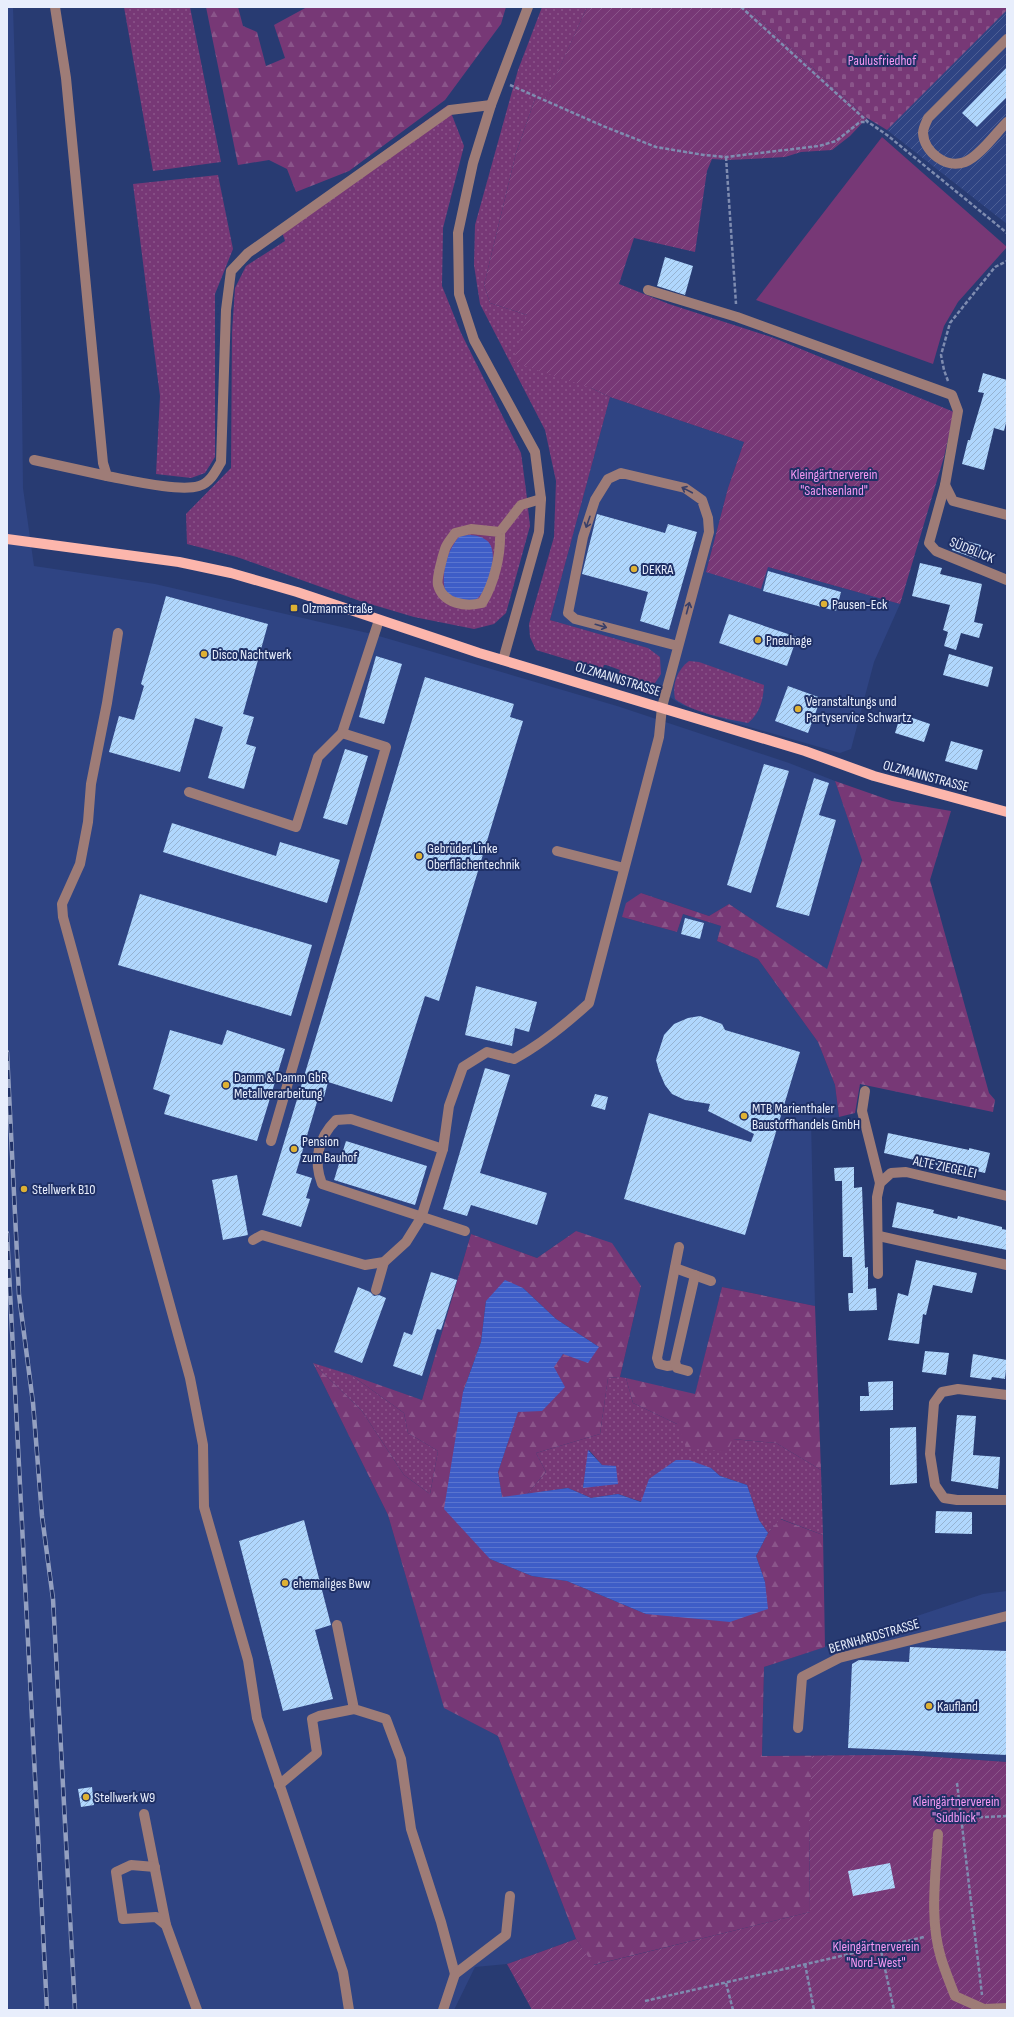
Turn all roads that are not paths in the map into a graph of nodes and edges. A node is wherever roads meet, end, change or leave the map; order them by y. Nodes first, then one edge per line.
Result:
1 (55, 7) edge
2 (528, 7) edge
3 (1006, 43) edge
4 (491, 105) junction
5 (1007, 122) edge
6 (648, 290) dead end
7 (34, 460) dead end
8 (107, 476) junction
9 (945, 485) junction
10 (541, 499) junction
11 (1007, 515) edge
12 (500, 532) junction
13 (7, 539) edge
14 (1007, 580) edge
15 (379, 620) junction
16 (118, 633) dead end
17 (678, 646) junction
18 (504, 660) junction
19 (662, 707) junction
20 (342, 733) junction
21 (189, 792) dead end
22 (1007, 812) edge
23 (557, 852) dead end
24 (624, 868) junction
25 (865, 1091) dead end
26 (270, 1141) dead end
27 (443, 1149) junction
28 (880, 1183) junction
29 (1007, 1196) edge
30 (421, 1218) junction
31 (465, 1231) dead end
32 (878, 1236) junction
33 (253, 1240) dead end
34 (679, 1247) dead end
35 (384, 1262) junction
36 (1007, 1265) edge
37 (675, 1268) junction
38 (878, 1274) dead end
39 (695, 1275) junction
40 (711, 1280) dead end
41 (376, 1290) dead end
42 (675, 1365) junction
43 (688, 1371) dead end
44 (1007, 1395) edge
45 (1007, 1500) edge
46 (1007, 1616) edge
47 (337, 1625) dead end
48 (354, 1709) junction
49 (798, 1728) dead end
50 (279, 1785) junction
51 (144, 1814) dead end
52 (938, 1834) dead end
53 (155, 1867) junction
54 (510, 1896) dead end
55 (166, 1925) junction
56 (455, 1974) junction
57 (1007, 2008) edge
58 (197, 2010) edge
59 (349, 2010) edge
60 (443, 2010) edge

1 - 8 street
2 - 4 street
3 - 5 street
4 - 8 street
4 - 10 street
6 - 9 street
7 - 8 street
9 - 11 street
9 - 14 street, SÜDBLICK
10 - 12 street
10 - 18 street
12 - 12 street
13 - 15 main road, OLZMANNSTRASSE
15 - 18 main road, OLZMANNSTRASSE
15 - 20 street
16 - 50 street
17 -> 17 street
17 - 19 street
18 - 19 main road, OLZMANNSTRASSE
19 - 22 main road, OLZMANNSTRASSE
19 - 24 street
20 - 21 street
20 - 26 street
23 - 24 street
24 - 27 street
25 - 28 street
27 - 30 street
27 - 30 street
28 - 29 street, ALTE ZIEGELEI
28 - 32 street
30 - 31 street
30 - 35 street
32 - 36 street
32 - 38 street
33 - 35 street
34 - 37 street
35 - 41 street
37 - 39 street
37 - 42 street
39 - 40 street
39 - 42 street
42 - 43 street
44 - 45 street
46 - 49 street, BERNHARDSTRASSE
47 - 48 street
48 - 50 street
48 - 56 street
50 - 59 street
51 - 53 street
52 - 57 street
53 - 55 street
53 - 55 street
54 - 56 street
55 - 58 street
56 - 60 street

